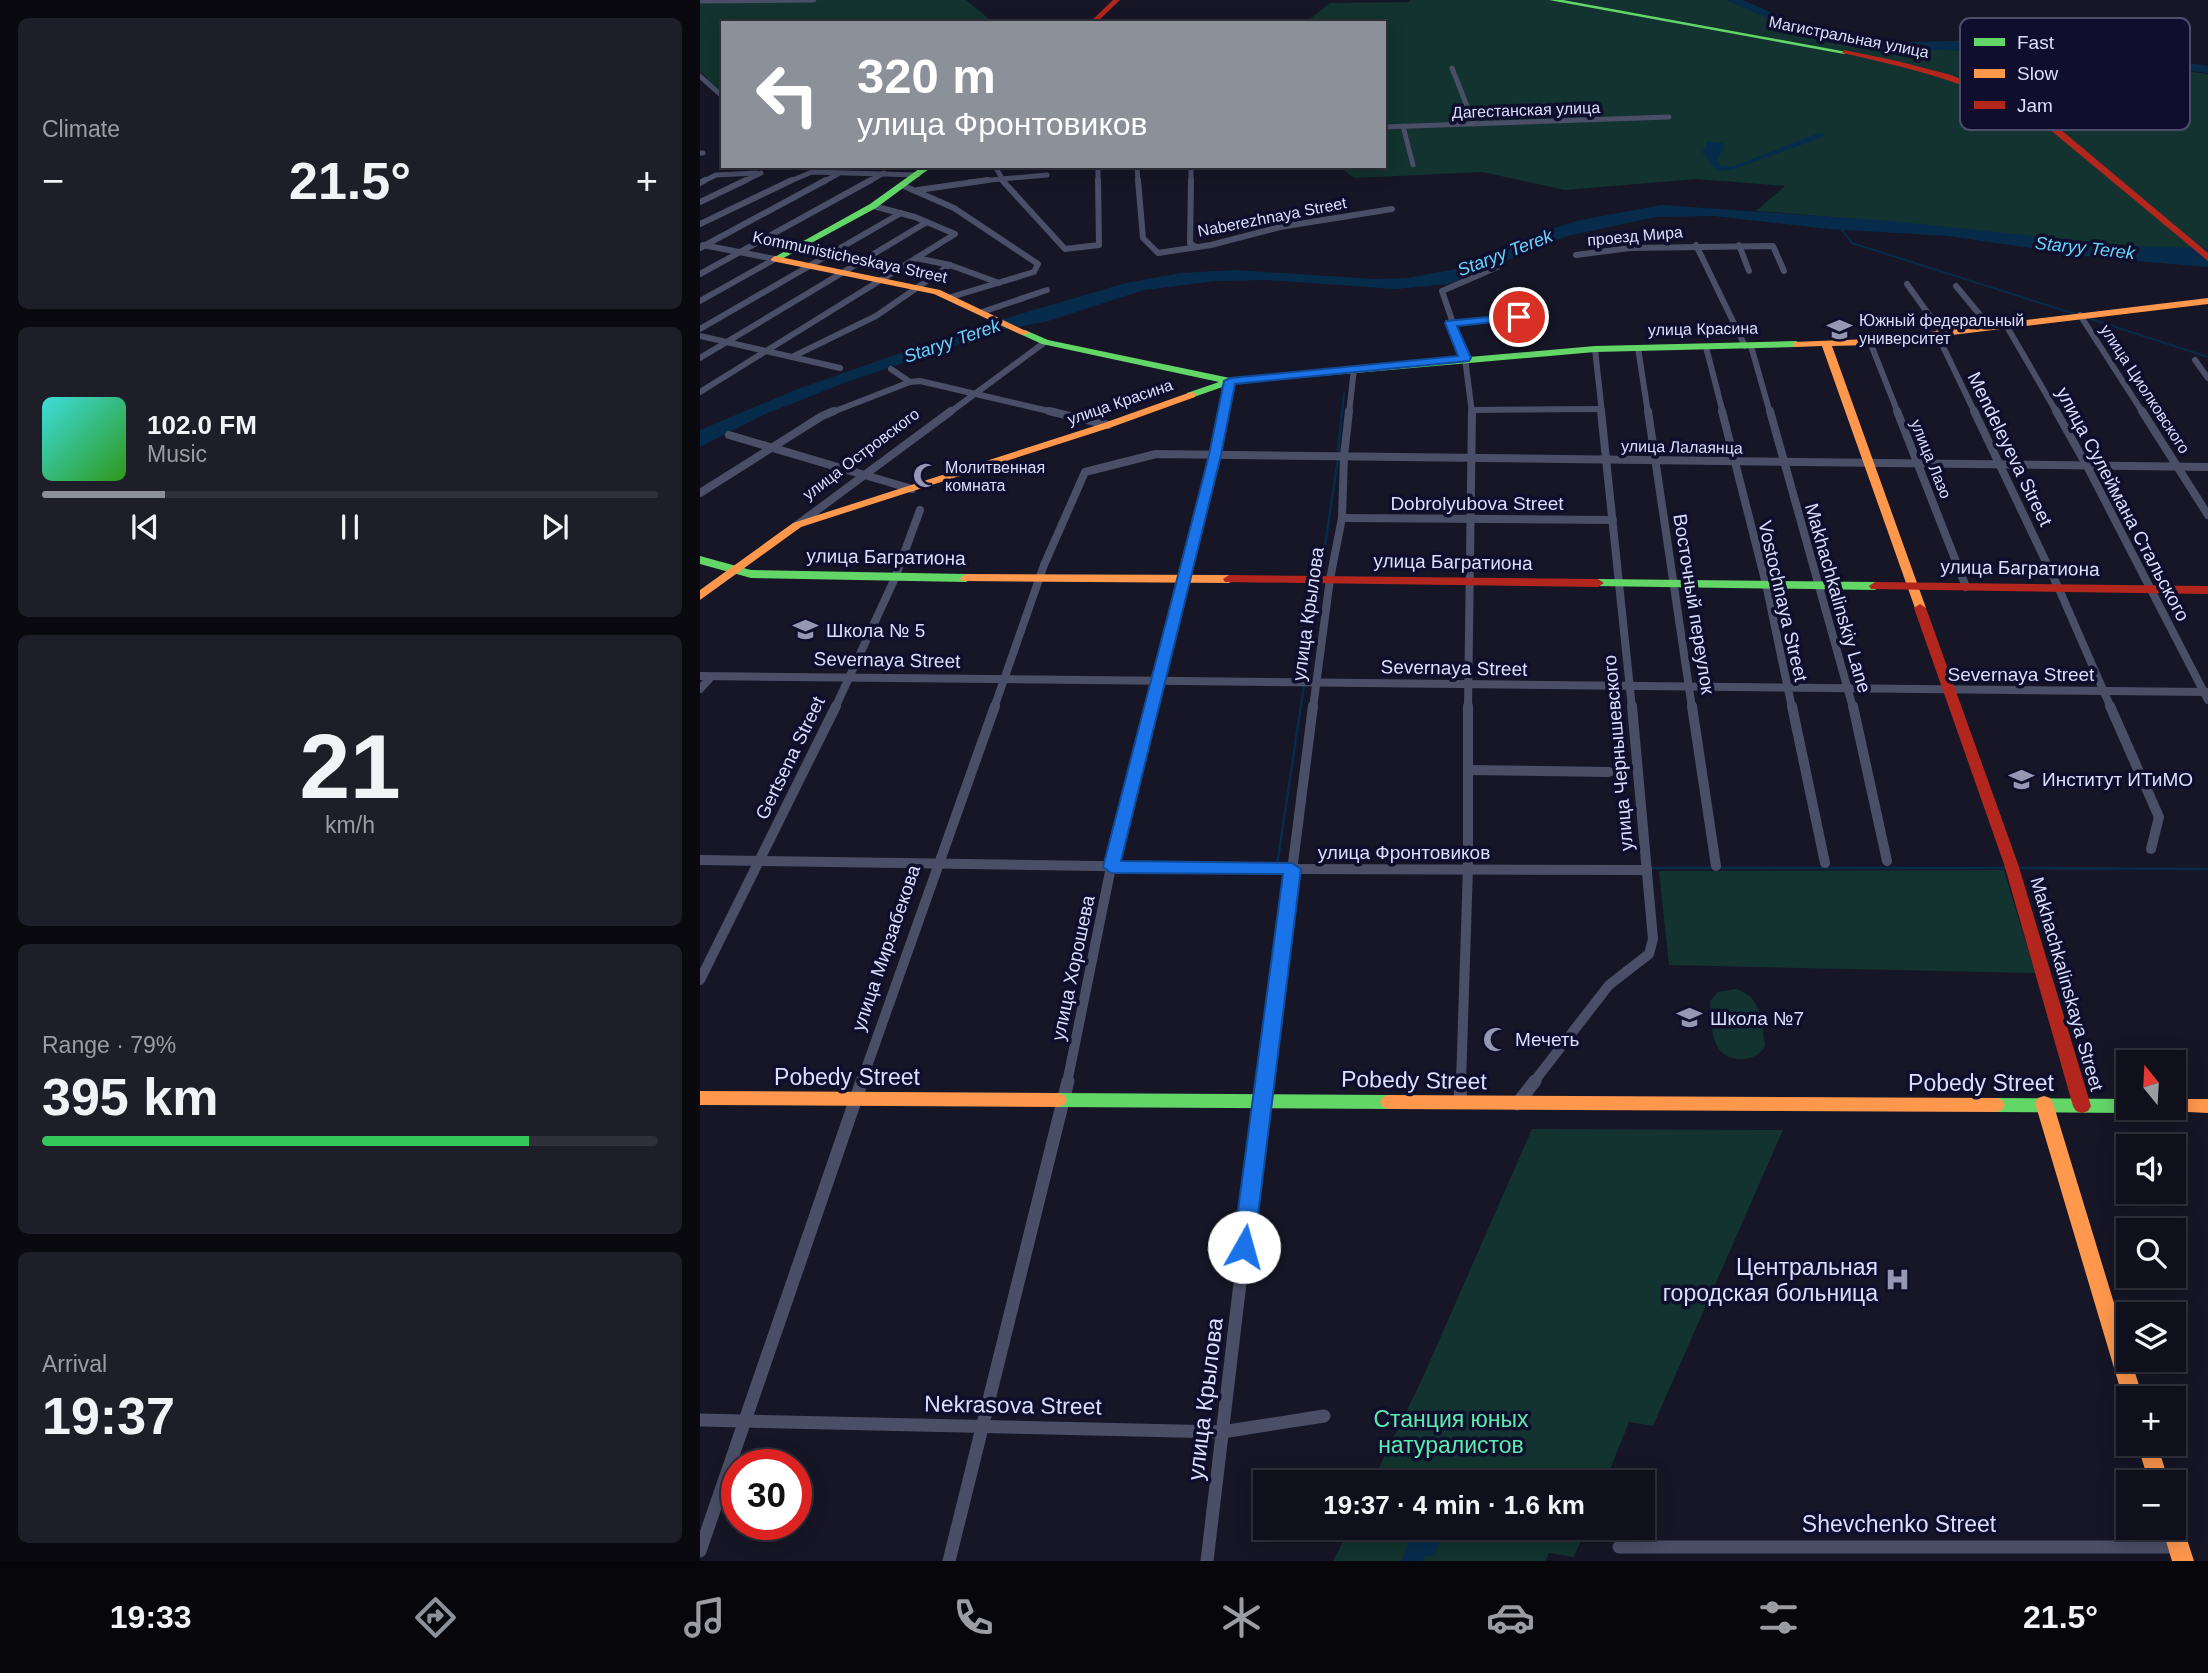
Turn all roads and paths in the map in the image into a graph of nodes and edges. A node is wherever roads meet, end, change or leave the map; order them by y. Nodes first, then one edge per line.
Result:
1 (814, 0) edge
2 (1126, 0) edge
3 (1552, 0) edge
4 (700, 1) edge
5 (1113, 4) edge
6 (1094, 21) edge
7 (1452, 68) dead end
8 (700, 76) edge
9 (1960, 80) edge
10 (721, 95) edge
11 (1669, 117) dead end
12 (1474, 124) junction
13 (1386, 125) edge
14 (1403, 126) junction
15 (2056, 130) edge
16 (1413, 165) dead end
17 (806, 168) edge
18 (996, 168) edge
19 (1024, 168) edge
20 (1098, 168) edge
21 (1137, 168) edge
22 (1191, 168) edge
23 (812, 172) junction
24 (842, 172) junction
25 (885, 172) junction
26 (1047, 175) dead end
27 (1024, 178) junction
28 (917, 179) edge
29 (1001, 180) junction
30 (700, 183) edge
31 (700, 202) edge
32 (873, 206) junction
33 (1392, 209) dead end
34 (901, 213) junction
35 (927, 222) junction
36 (700, 224) edge
37 (1696, 245) junction
38 (1739, 245) junction
39 (702, 246) edge
40 (1196, 247) junction
41 (741, 252) junction
42 (1576, 256) dead end
43 (775, 258) junction
44 (916, 258) junction
45 (2208, 258) edge
46 (950, 265) junction
47 (1502, 265) dead end
48 (808, 266) junction
49 (1749, 271) dead end
50 (1784, 271) dead end
51 (700, 274) edge
52 (843, 274) junction
53 (878, 281) junction
54 (999, 283) junction
55 (1907, 284) dead end
56 (1956, 286) dead end
57 (917, 289) junction
58 (1047, 290) dead end
59 (951, 297) junction
60 (700, 301) edge
61 (2208, 301) edge
62 (985, 314) junction
63 (1542, 314) dead end
64 (2080, 315) junction
65 (1450, 323) junction
66 (2006, 325) junction
67 (1990, 327) junction
68 (700, 329) edge
69 (1939, 334) junction
70 (700, 336) edge
71 (727, 341) junction
72 (1045, 342) junction
73 (1870, 342) junction
74 (1826, 344) junction
75 (1748, 346) junction
76 (1706, 347) junction
77 (1638, 348) junction
78 (1595, 349) junction
79 (766, 351) junction
80 (792, 357) junction
81 (700, 358) edge
82 (1465, 358) junction
83 (2195, 360) dead end
84 (840, 368) dead end
85 (891, 369) dead end
86 (1354, 369) junction
87 (2208, 378) edge
88 (1230, 381) junction
89 (910, 382) junction
90 (700, 392) edge
91 (972, 394) junction
92 (1601, 409) junction
93 (1472, 410) junction
94 (1108, 425) junction
95 (729, 435) dead end
96 (774, 448) junction
97 (1156, 454) joint
98 (1215, 455) junction
99 (1345, 456) junction
100 (1472, 458) junction
101 (1606, 460) junction
102 (1655, 460) junction
103 (1734, 461) junction
104 (1783, 462) junction
105 (1868, 463) junction
106 (1917, 464) junction
107 (2000, 465) junction
108 (2087, 466) junction
109 (2179, 467) junction
110 (2208, 467) edge
111 (863, 475) junction
112 (912, 489) junction
113 (700, 493) edge
114 (920, 510) dead end
115 (2208, 515) edge
116 (1342, 518) junction
117 (1469, 518) junction
118 (1613, 520) junction
119 (797, 525) junction
120 (700, 560) edge
121 (736, 570) junction
122 (895, 578) junction
123 (1038, 578) junction
124 (1185, 578) junction
125 (1331, 579) junction
126 (1468, 582) junction
127 (1619, 582) junction
128 (1675, 582) junction
129 (1766, 584) junction
130 (1817, 584) junction
131 (1911, 585) junction
132 (1966, 587) junction
133 (2059, 589) junction
134 (2152, 589) junction
135 (2208, 590) edge
136 (700, 596) edge
137 (851, 676) junction
138 (705, 677) edge
139 (1005, 679) junction
140 (1159, 680) junction
141 (1318, 684) junction
142 (1469, 686) junction
143 (1630, 688) junction
144 (1691, 688) junction
145 (700, 689) edge
146 (1787, 689) junction
147 (1849, 690) junction
148 (1948, 691) junction
149 (2105, 692) junction
150 (2207, 695) edge
151 (1469, 770) junction
152 (1609, 772) dead end
153 (2151, 849) dead end
154 (700, 860) edge
155 (1887, 861) dead end
156 (758, 862) junction
157 (1825, 863) dead end
158 (934, 864) junction
159 (1292, 866) junction
160 (1716, 866) dead end
161 (1111, 867) junction
162 (1468, 867) junction
163 (1647, 870) junction
164 (700, 980) edge
165 (700, 1097) edge
166 (854, 1099) junction
167 (1063, 1100) junction
168 (1261, 1101) junction
169 (1460, 1101) junction
170 (1517, 1104) junction
171 (2044, 1104) junction
172 (2082, 1105) junction
173 (2116, 1105) edge
174 (2186, 1105) edge
175 (2208, 1105) edge
176 (2129, 1386) edge
177 (1324, 1416) dead end
178 (700, 1420) edge
179 (748, 1422) junction
180 (980, 1428) junction
181 (1222, 1432) junction
182 (1619, 1546) dead end
183 (700, 1551) edge
184 (2181, 1554) edge
185 (949, 1561) edge
186 (1207, 1561) edge

1 - 4 street
2 - 5 main road
3 - 9 main road, Магистральная улица
5 - 6 main road
7 - 12 street
8 - 10 street
11 - 12 street, Дагестанская улица
12 - 14 street, Дагестанская улица
13 - 14 street, Дагестанская улица
14 - 16 street
15 - 45 main road, Магистральная улица
17 - 23 street
18 - 29 street
19 - 27 street
20 - 29 street
21 - 40 street, Naberezhnaya Street
22 - 40 street
23 - 24 street
23 - 36 street
24 - 25 street
24 - 39 street
25 - 28 street
25 - 41 street
26 - 27 street
27 - 29 street
28 - 29 street
28 - 32 main road
28 - 54 street
30 - 31 street
32 - 34 street
32 - 43 main road
33 - 40 street, Naberezhnaya Street
34 - 35 street
34 - 48 street
35 - 44 street
35 - 52 street
37 - 38 street, проезд Мира
37 - 42 street, проезд Мира
37 - 75 street, проезд Мира
38 - 49 street
38 - 50 street, проезд Мира
39 - 41 street, Kommunisticheskaya Street
41 - 43 street, Kommunisticheskaya Street
41 - 51 street
43 - 48 main road, Kommunisticheskaya Street
43 - 60 street
44 - 46 street
44 - 53 street
46 - 54 street
46 - 57 street
47 - 65 street
48 - 52 main road, Kommunisticheskaya Street
48 - 68 street
52 - 53 main road, Kommunisticheskaya Street
52 - 71 street
53 - 57 main road, Kommunisticheskaya Street
53 - 79 street
54 - 59 street
55 - 69 street
56 - 67 street
57 - 59 main road, Kommunisticheskaya Street
57 - 80 street
58 - 62 street
59 - 62 main road, Kommunisticheskaya Street
61 - 64 main road, улица Красина
62 - 72 main road, Kommunisticheskaya Street
63 - 65 street
64 - 66 main road, улица Красина
64 - 109 street, улица Циолковского
65 - 82 street
66 - 67 main road, улица Красина
66 - 108 street, улица Сулеймана Стальского
67 - 69 main road, улица Красина
69 - 73 main road, улица Красина
69 - 107 street, Mendeleyeva Street
70 - 71 street
71 - 79 street
71 - 81 street
72 - 88 main road
72 - 91 street, улица Островского
73 - 74 main road, улица Красина
73 - 106 street, улица Лазо
74 - 75 main road, улица Красина
74 - 105 main road, Makhachkalinskaya Street
75 - 76 main road, улица Красина
75 - 104 street, Makhachkalinskiy Lane
76 - 77 main road, улица Красина
76 - 103 street, Vostochnaya Street
77 - 78 main road, улица Красина
77 - 102 street, Восточный переулок
78 - 82 main road, улица Красина
78 - 92 street, улица Чернышевского
79 - 80 street
79 - 90 street
80 - 84 street
82 - 86 main road, улица Красина
82 - 93 street
83 - 87 street
85 - 89 street
86 - 88 main road, улица Красина
86 - 99 street, улица Крылова
88 - 94 main road, улица Красина
88 - 98 street, улица Хорошева
89 - 91 street
89 - 96 street
91 - 94 street
91 - 111 street, улица Островского
92 - 93 street
92 - 101 street, улица Чернышевского
93 - 100 street
94 - 112 main road, улица Красина
95 - 96 street
96 - 111 street
96 - 113 street
97 - 98 street, улица Лалаянца
97 - 123 street, улица Мирзабекова
98 - 99 street, улица Лалаянца
98 - 124 street, улица Хорошева
99 - 100 street, улица Лалаянца
99 - 116 street, улица Крылова
100 - 101 street, улица Лалаянца
100 - 117 street
101 - 102 street, улица Лалаянца
101 - 118 street, улица Чернышевского
102 - 103 street, улица Лалаянца
102 - 128 street, Восточный переулок
103 - 104 street, улица Лалаянца
103 - 129 street, Vostochnaya Street
104 - 105 street, улица Лалаянца
104 - 130 street, Makhachkalinskiy Lane
105 - 106 street, улица Лалаянца
105 - 131 main road, Makhachkalinskaya Street
106 - 107 street, улица Лалаянца
106 - 132 street, улица Лазо
107 - 108 street, улица Лалаянца
107 - 133 street, Mendeleyeva Street
108 - 109 street, улица Лалаянца
108 - 134 street, улица Сулеймана Стальского
109 - 110 street, улица Лалаянца
109 - 115 street, улица Циолковского
111 - 112 street
111 - 119 street, улица Островского
112 - 119 main road, улица Красина
114 - 122 street, Gertsena Street
116 - 117 street, Dobrolyubova Street
116 - 125 street, улица Крылова
117 - 118 street, Dobrolyubova Street
117 - 126 street
118 - 127 street, улица Чернышевского
119 - 121 main road, улица Островского
120 - 121 main road, улица Багратиона
121 - 122 main road, улица Багратиона
121 - 136 main road, улица Островского
122 - 123 main road, улица Багратиона
122 - 137 street, Gertsena Street
123 - 124 main road, улица Багратиона
123 - 139 street, улица Мирзабекова
124 - 125 main road, улица Багратиона
124 - 140 street, улица Хорошева
125 - 126 main road, улица Багратиона
125 - 141 street, улица Крылова
126 - 127 main road, улица Багратиона
126 - 142 street
127 - 128 main road, улица Багратиона
127 - 143 street, улица Чернышевского
128 - 129 main road, улица Багратиона
128 - 144 street, Восточный переулок
129 - 130 main road, улица Багратиона
129 - 146 street, Vostochnaya Street
130 - 131 main road, улица Багратиона
130 - 147 street, Makhachkalinskiy Lane
131 - 132 main road, улица Багратиона
131 - 148 main road, Makhachkalinskaya Street
132 - 133 main road, улица Багратиона
133 - 134 main road, улица Багратиона
133 - 149 street, Mendeleyeva Street
134 - 135 main road, улица Багратиона
134 - 150 street, улица Сулеймана Стальского
137 - 138 street, Severnaya Street
137 - 139 street, Severnaya Street
137 - 156 street, Gertsena Street
138 - 145 street
139 - 140 street, Severnaya Street
139 - 158 street, улица Мирзабекова
140 - 141 street, Severnaya Street
140 - 161 street, улица Хорошева
141 - 142 street, Severnaya Street
141 - 159 street, улица Крылова
142 - 143 street, Severnaya Street
142 - 151 street
143 - 144 street, Severnaya Street
143 - 163 street, улица Чернышевского
144 - 146 street, Severnaya Street
144 - 160 street, Восточный переулок
146 - 147 street, Severnaya Street
146 - 157 street, Vostochnaya Street
147 - 148 street, Severnaya Street
147 - 155 street, Makhachkalinskiy Lane
148 - 149 street, Severnaya Street
148 - 172 main road, Makhachkalinskaya Street
149 - 150 street, Severnaya Street
149 - 153 street, Mendeleyeva Street
151 - 152 street
151 - 162 street
154 - 156 street, улица Фронтовиков
156 - 158 street, улица Фронтовиков
156 - 164 street, Gertsena Street
158 - 161 street, улица Фронтовиков
158 - 166 street, улица Мирзабекова
159 - 161 street, улица Фронтовиков
159 - 162 street, улица Фронтовиков
159 - 168 street, улица Крылова
161 - 167 street, улица Хорошева
162 - 163 street, улица Фронтовиков
162 - 169 street
163 - 170 street, улица Чернышевского
165 - 166 main road, Pobedy Street
166 - 167 main road, Pobedy Street
166 - 179 street, улица Мирзабекова
167 - 168 main road, Pobedy Street
167 - 180 street, улица Хорошева
168 - 169 main road, Pobedy Street
168 - 170 main road, Pobedy Street
168 - 181 street, улица Крылова
169 - 170 main road, Pobedy Street
170 - 171 main road, Pobedy Street
171 - 172 main road, Pobedy Street
171 - 176 main road
172 - 173 main road, Pobedy Street
174 - 175 main road
177 - 181 street, Nekrasova Street
178 - 179 street, Nekrasova Street
179 - 180 street, Nekrasova Street
179 - 183 street, улица Мирзабекова
180 - 181 street, Nekrasova Street
180 - 185 street, улица Хорошева
181 - 186 street, улица Крылова
182 - 184 street, Shevchenko Street

